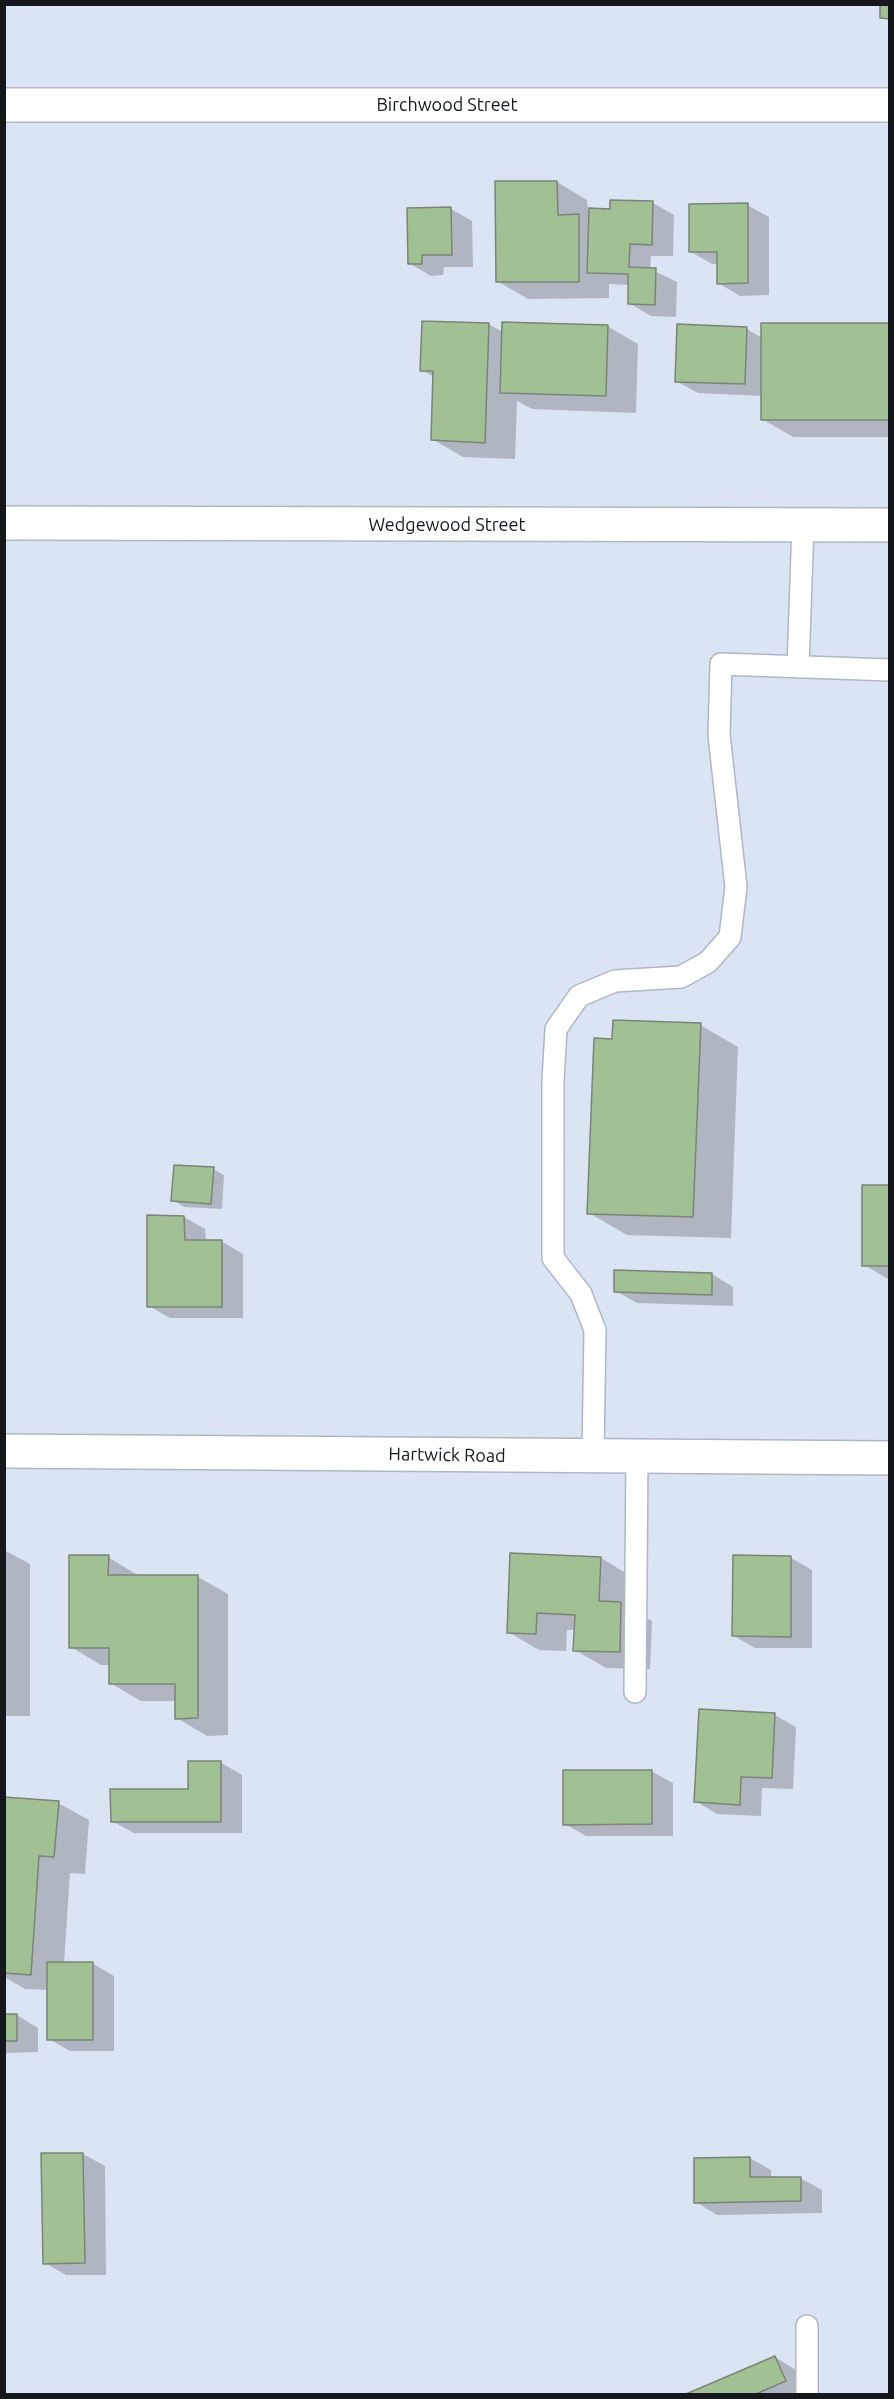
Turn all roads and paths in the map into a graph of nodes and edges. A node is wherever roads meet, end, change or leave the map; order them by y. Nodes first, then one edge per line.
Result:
1 (4, 105) edge
2 (890, 105) edge
3 (4, 523) edge
4 (803, 525) junction
5 (890, 525) edge
6 (798, 667) junction
7 (890, 670) edge
8 (4, 1451) edge
9 (593, 1456) junction
10 (637, 1457) junction
11 (890, 1458) edge
12 (635, 1692) dead end
13 (807, 2326) dead end
14 (807, 2394) edge

1 - 2 street, Birchwood Street
3 - 4 street, Wedgewood Street
4 - 5 street, Wedgewood Street
4 - 6 lane
6 - 7 lane
6 - 9 lane
8 - 9 street, Hartwick Road
9 - 10 street, Hartwick Road
10 - 11 street, Hartwick Road
10 - 12 lane
13 - 14 lane

